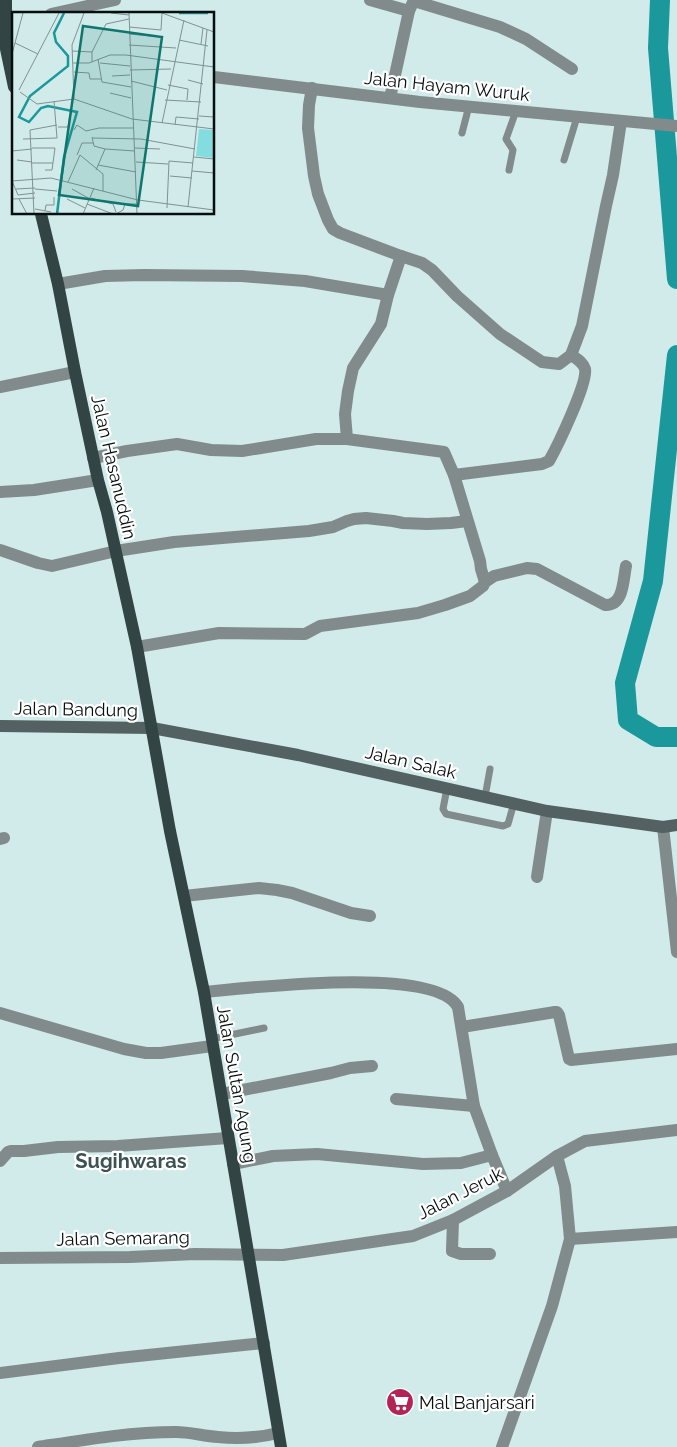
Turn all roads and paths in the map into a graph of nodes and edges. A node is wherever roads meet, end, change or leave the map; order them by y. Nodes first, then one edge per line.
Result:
1 (6, 0) edge
2 (115, 0) edge
3 (370, 0) edge
4 (412, 4) edge
5 (60, 12) edge
6 (10, 18) edge
7 (7, 49) edge
8 (572, 69) dead end
9 (12, 76) edge
10 (215, 77) edge
11 (312, 88) junction
12 (390, 98) junction
13 (469, 106) junction
14 (516, 111) junction
15 (577, 117) junction
16 (623, 121) junction
17 (677, 126) edge
18 (462, 133) dead end
19 (564, 160) dead end
20 (509, 170) dead end
21 (42, 215) edge
22 (401, 256) junction
23 (58, 284) junction
24 (388, 295) junction
25 (572, 355) junction
26 (74, 372) junction
27 (0, 387) edge
28 (347, 439) junction
29 (94, 458) junction
30 (454, 476) junction
31 (98, 480) junction
32 (0, 492) edge
33 (467, 520) junction
34 (0, 550) edge
35 (116, 551) junction
36 (626, 566) dead end
37 (485, 582) junction
38 (136, 647) junction
39 (0, 726) edge
40 (152, 728) junction
41 (490, 769) dead end
42 (447, 788) junction
43 (485, 797) junction
44 (514, 803) junction
45 (546, 811) junction
46 (677, 825) edge
47 (663, 827) junction
48 (538, 877) dead end
49 (184, 896) junction
50 (370, 916) dead end
51 (677, 952) edge
52 (204, 992) junction
53 (0, 1013) edge
54 (462, 1027) junction
55 (264, 1028) dead end
56 (212, 1042) junction
57 (677, 1049) edge
58 (372, 1066) dead end
59 (222, 1094) junction
60 (396, 1099) dead end
61 (474, 1106) junction
62 (677, 1130) edge
63 (228, 1138) junction
64 (492, 1155) junction
65 (557, 1156) junction
66 (0, 1161) edge
67 (233, 1164) junction
68 (507, 1191) junction
69 (453, 1220) junction
70 (677, 1232) edge
71 (570, 1239) junction
72 (247, 1254) junction
73 (490, 1254) dead end
74 (0, 1258) edge
75 (264, 1343) junction
76 (0, 1373) edge
77 (278, 1433) junction
78 (38, 1447) edge
79 (281, 1447) edge
80 (502, 1447) edge

1 - 6 main road
2 - 5 street
3 - 4 street
4 - 8 street
4 - 12 street
6 - 7 main road
7 - 9 main road
10 - 11 street, Jalan Hayam Wuruk
11 - 12 street, Jalan Hayam Wuruk
11 - 22 street
12 - 13 street, Jalan Hayam Wuruk
13 - 14 street, Jalan Hayam Wuruk
13 - 18 lane
14 - 15 street, Jalan Hayam Wuruk
14 - 20 lane
15 - 16 street, Jalan Hayam Wuruk
15 - 19 lane
16 - 17 street, Jalan Hayam Wuruk
16 - 25 street
21 - 23 main road, Jalan Hasanuddin
22 - 24 street
22 - 25 street
23 - 24 street
23 - 26 main road, Jalan Hasanuddin
24 - 28 street
25 - 30 street
26 - 27 street
26 - 29 main road, Jalan Hasanuddin
28 - 29 street
28 - 30 street
29 - 31 main road, Jalan Hasanuddin
30 - 33 street
31 - 32 street
31 - 35 main road, Jalan Hasanuddin
33 - 35 street
33 - 37 street
34 - 35 street
35 - 38 main road, Jalan Hasanuddin
36 - 37 street
37 - 38 street
38 - 40 main road, Jalan Hasanuddin
39 - 40 main road, Jalan Bandung
40 - 42 main road, Jalan Salak
40 - 49 main road, Jalan Sultan Agung
41 - 43 lane
42 - 43 main road, Jalan Salak
42 - 44 lane
43 - 44 main road, Jalan Salak
44 - 45 main road, Jalan Salak
45 - 47 main road, Jalan Salak
45 - 48 street
46 - 47 main road, Jalan Salak
47 - 51 street
49 - 50 street
49 - 52 main road, Jalan Sultan Agung
52 - 54 street
52 - 56 main road, Jalan Sultan Agung
53 - 56 street
54 - 57 street
54 - 61 street
55 - 56 lane
56 - 59 main road, Jalan Sultan Agung
58 - 59 street
59 - 63 main road, Jalan Sultan Agung
60 - 61 street
61 - 64 street
62 - 65 street, Jalan Jeruk
63 - 66 street
63 - 67 main road, Jalan Sultan Agung
64 - 67 street
64 - 68 street
65 - 68 street, Jalan Jeruk
65 - 71 street
67 - 72 main road, Jalan Sultan Agung
68 - 69 street, Jalan Jeruk
69 - 72 street, Jalan Jeruk
69 - 73 street
70 - 71 street
71 - 80 street
72 - 74 street, Jalan Semarang
72 - 75 main road, Jalan Sultan Agung
75 - 76 street
75 - 77 main road, Jalan Sultan Agung
77 - 78 street
77 - 79 main road, Jalan Sultan Agung

